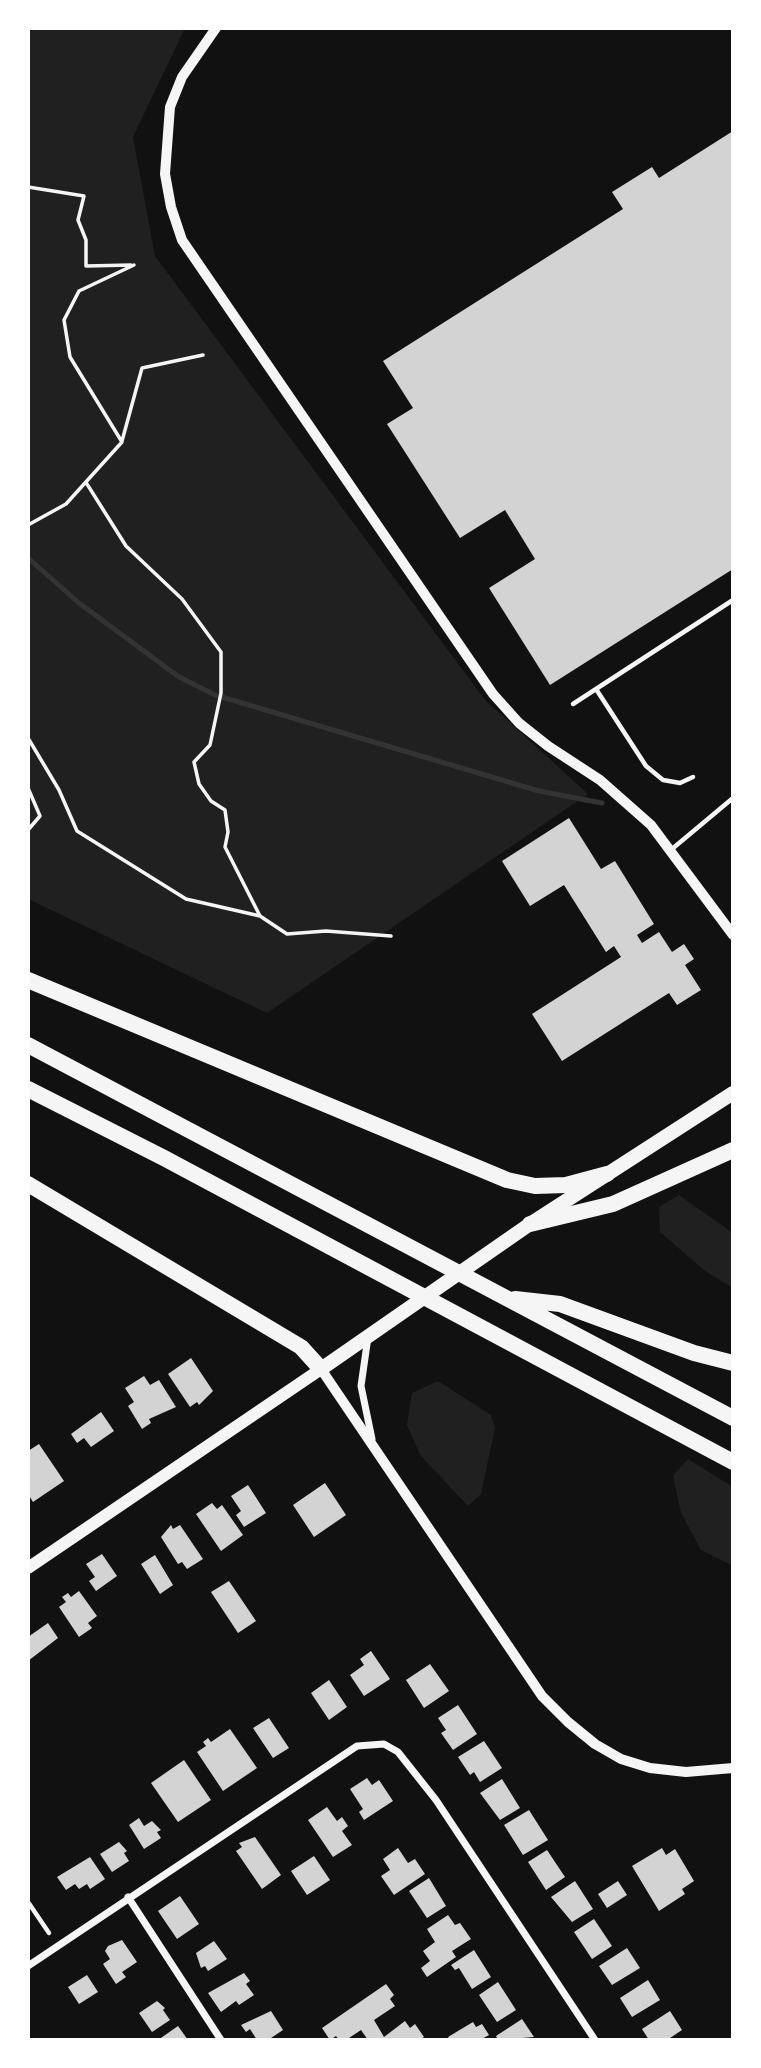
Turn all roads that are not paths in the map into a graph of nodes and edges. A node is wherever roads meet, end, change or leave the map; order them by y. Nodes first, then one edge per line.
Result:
1 (216, 28) edge
2 (733, 600) edge
3 (596, 689) junction
4 (573, 704) dead end
5 (693, 777) dead end
6 (733, 798) edge
7 (672, 849) junction
8 (733, 935) edge
9 (28, 980) edge
10 (28, 1045) edge
11 (28, 1089) edge
12 (733, 1093) edge
13 (733, 1150) edge
14 (607, 1174) junction
15 (28, 1184) edge
16 (530, 1224) junction
17 (504, 1298) junction
18 (368, 1335) junction
19 (733, 1363) edge
20 (321, 1369) junction
21 (733, 1418) edge
22 (373, 1443) junction
23 (733, 1462) edge
24 (28, 1568) edge
25 (733, 1768) edge
26 (128, 1897) junction
27 (28, 1902) edge
28 (50, 1933) dead end
29 (28, 1966) edge
30 (221, 2040) edge
31 (594, 2040) edge

1 - 7 street
2 - 3 lane
3 - 4 lane
3 - 5 lane
6 - 7 lane
7 - 8 street
9 - 14 highway
10 - 17 highway
11 - 23 highway
12 - 14 main road
13 - 16 highway
14 - 16 main road
15 - 20 highway
16 - 18 main road
17 - 19 highway
17 - 21 highway
18 - 20 main road
18 - 22 street
20 - 22 street
20 - 24 main road
22 - 25 street
26 - 29 street
26 - 30 street
26 - 31 street
27 - 28 lane

